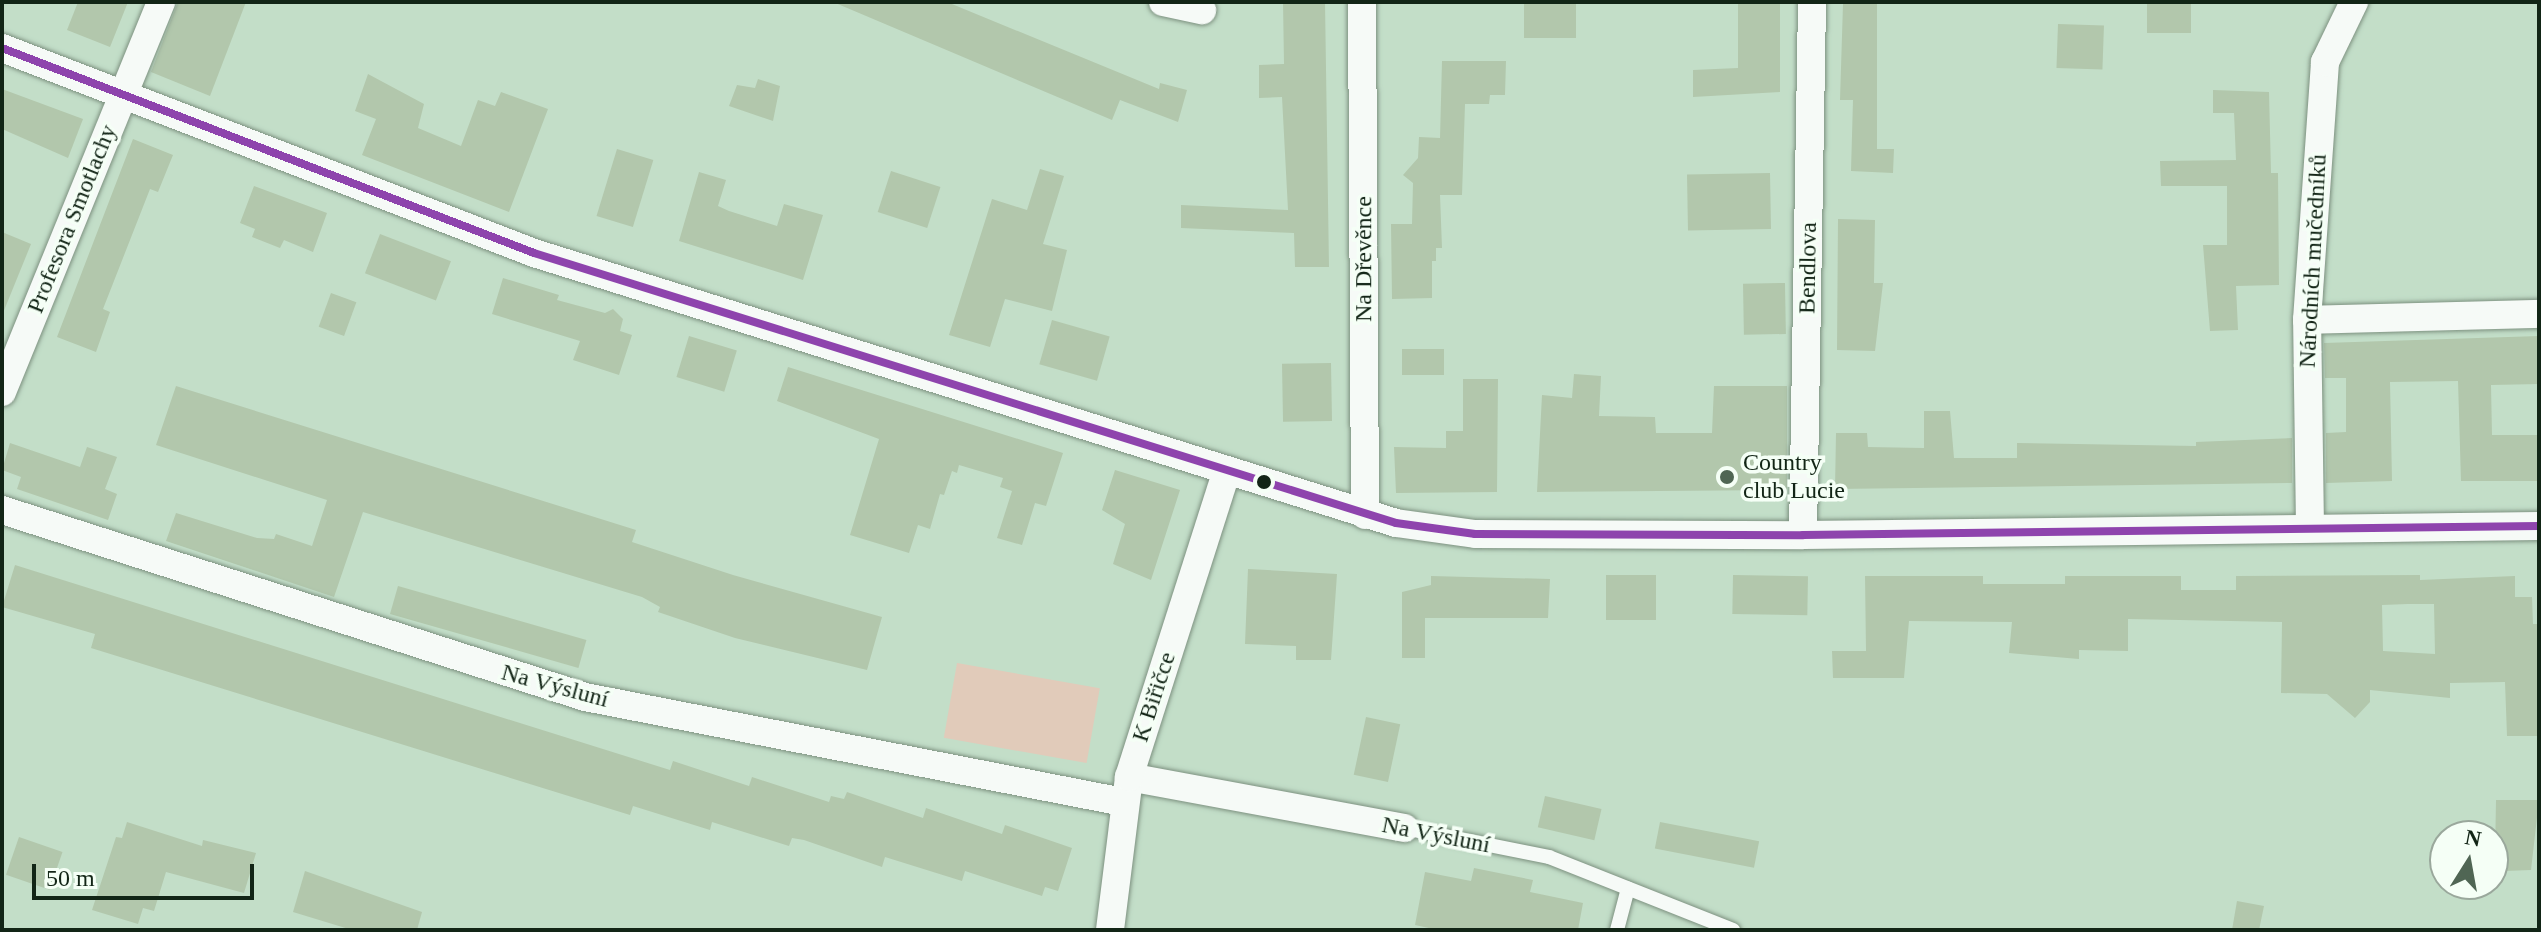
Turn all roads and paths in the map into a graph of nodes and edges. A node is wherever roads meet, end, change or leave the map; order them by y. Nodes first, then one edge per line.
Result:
1 (161, 2) edge
2 (1163, 2) edge
3 (1362, 2) edge
4 (1812, 2) edge
5 (2354, 2) edge
6 (1202, 10) dead end
7 (2, 48) edge
8 (123, 94) junction
9 (2539, 314) edge
10 (2307, 320) junction
11 (2, 392) edge
12 (1227, 470) junction
13 (2, 510) edge
14 (1365, 515) junction
15 (2539, 526) edge
16 (2310, 528) junction
17 (1803, 535) junction
18 (1126, 790) junction
19 (1404, 828) joint
20 (1628, 888) junction
21 (1110, 930) edge
22 (1617, 930) edge
23 (1733, 930) edge

1 - 8 street, Profesora Smotlachy
2 - 6 street
3 - 14 street, Na Dřevěnce
4 - 17 street, Bendlova
5 - 10 street, Národních mučedníků
7 - 8 street
8 - 11 street, Profesora Smotlachy
8 - 12 street
9 - 10 street
10 - 16 street, Národních mučedníků
12 - 14 street
12 - 18 street, K Biřičce
13 - 18 street, Na Výsluní
14 - 17 street
15 - 16 street
16 - 17 street
18 - 19 street, Na Výsluní
18 - 21 street, K Biřičce
19 - 20 lane, Na Výsluní
20 - 22 lane
20 - 23 lane, Na Výsluní

